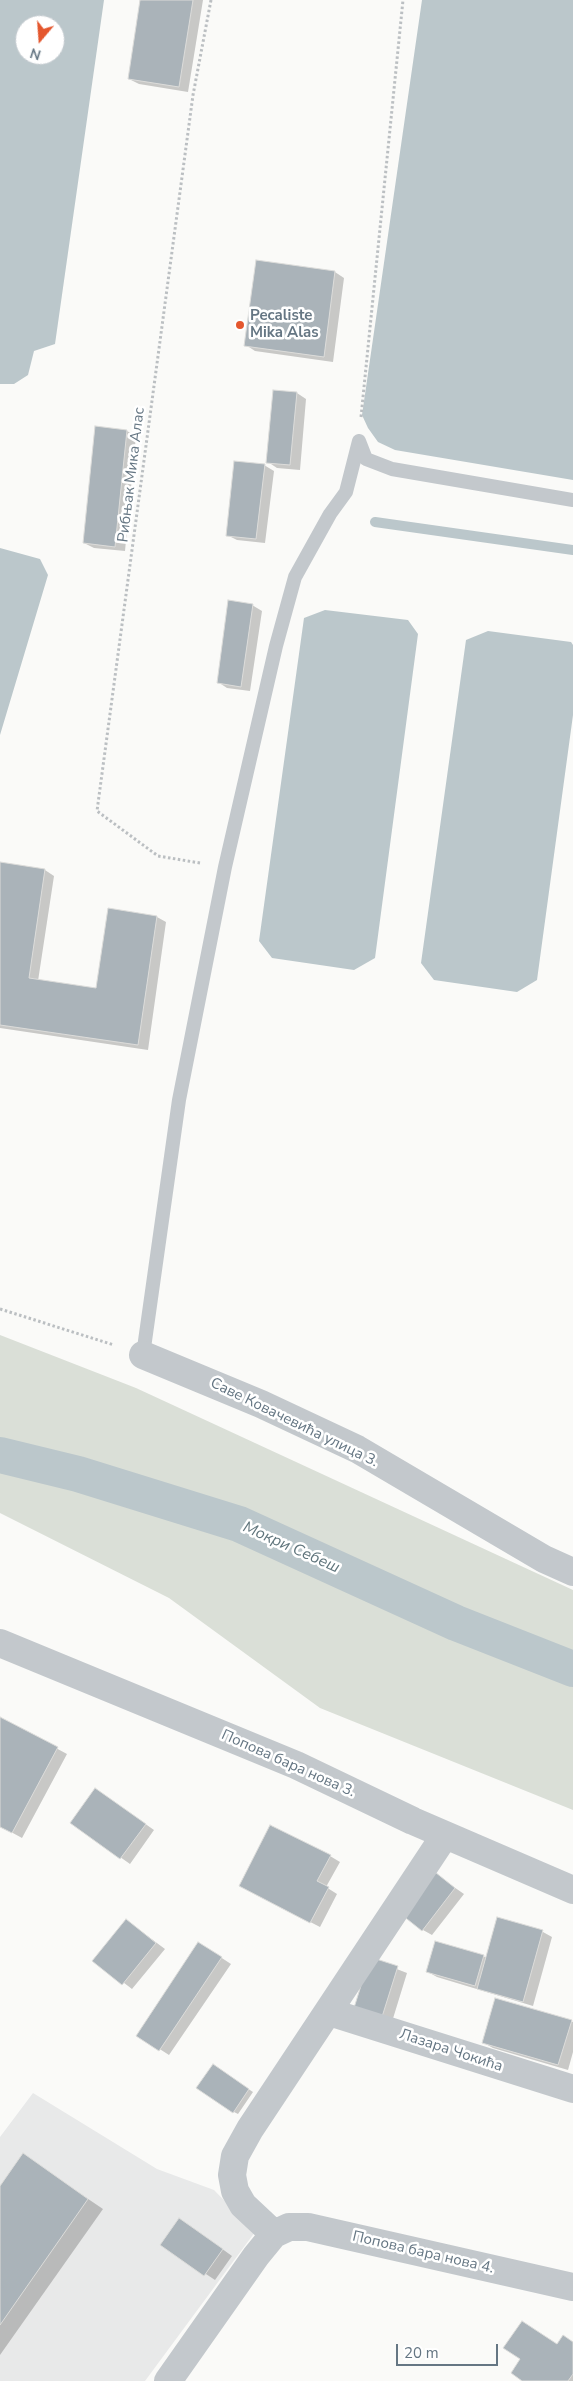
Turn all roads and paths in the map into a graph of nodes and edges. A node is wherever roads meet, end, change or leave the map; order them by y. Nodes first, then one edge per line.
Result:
1 (211, 0) edge
2 (403, 0) edge
3 (359, 441) junction
4 (573, 500) edge
5 (225, 867) junction
6 (0, 1309) edge
7 (143, 1355) junction
8 (573, 1572) edge
9 (0, 1643) edge
10 (445, 1835) junction
11 (573, 1890) edge
12 (328, 2012) junction
13 (573, 2089) edge
14 (274, 2234) junction
15 (573, 2287) edge
16 (168, 2381) edge

1 - 5 path, Рибњак Мика Алас
2 - 3 path
3 - 4 lane
3 - 5 lane
5 - 7 lane
6 - 7 path
7 - 8 street, Саве Ковачевића улица 3.
9 - 10 street, Попова бара нова 3.
10 - 11 street, Попова бара нова 3.
10 - 12 street
12 - 13 street, Лазара Чокића
12 - 14 street
14 - 15 street, Попова бара нова 4.
14 - 16 street

